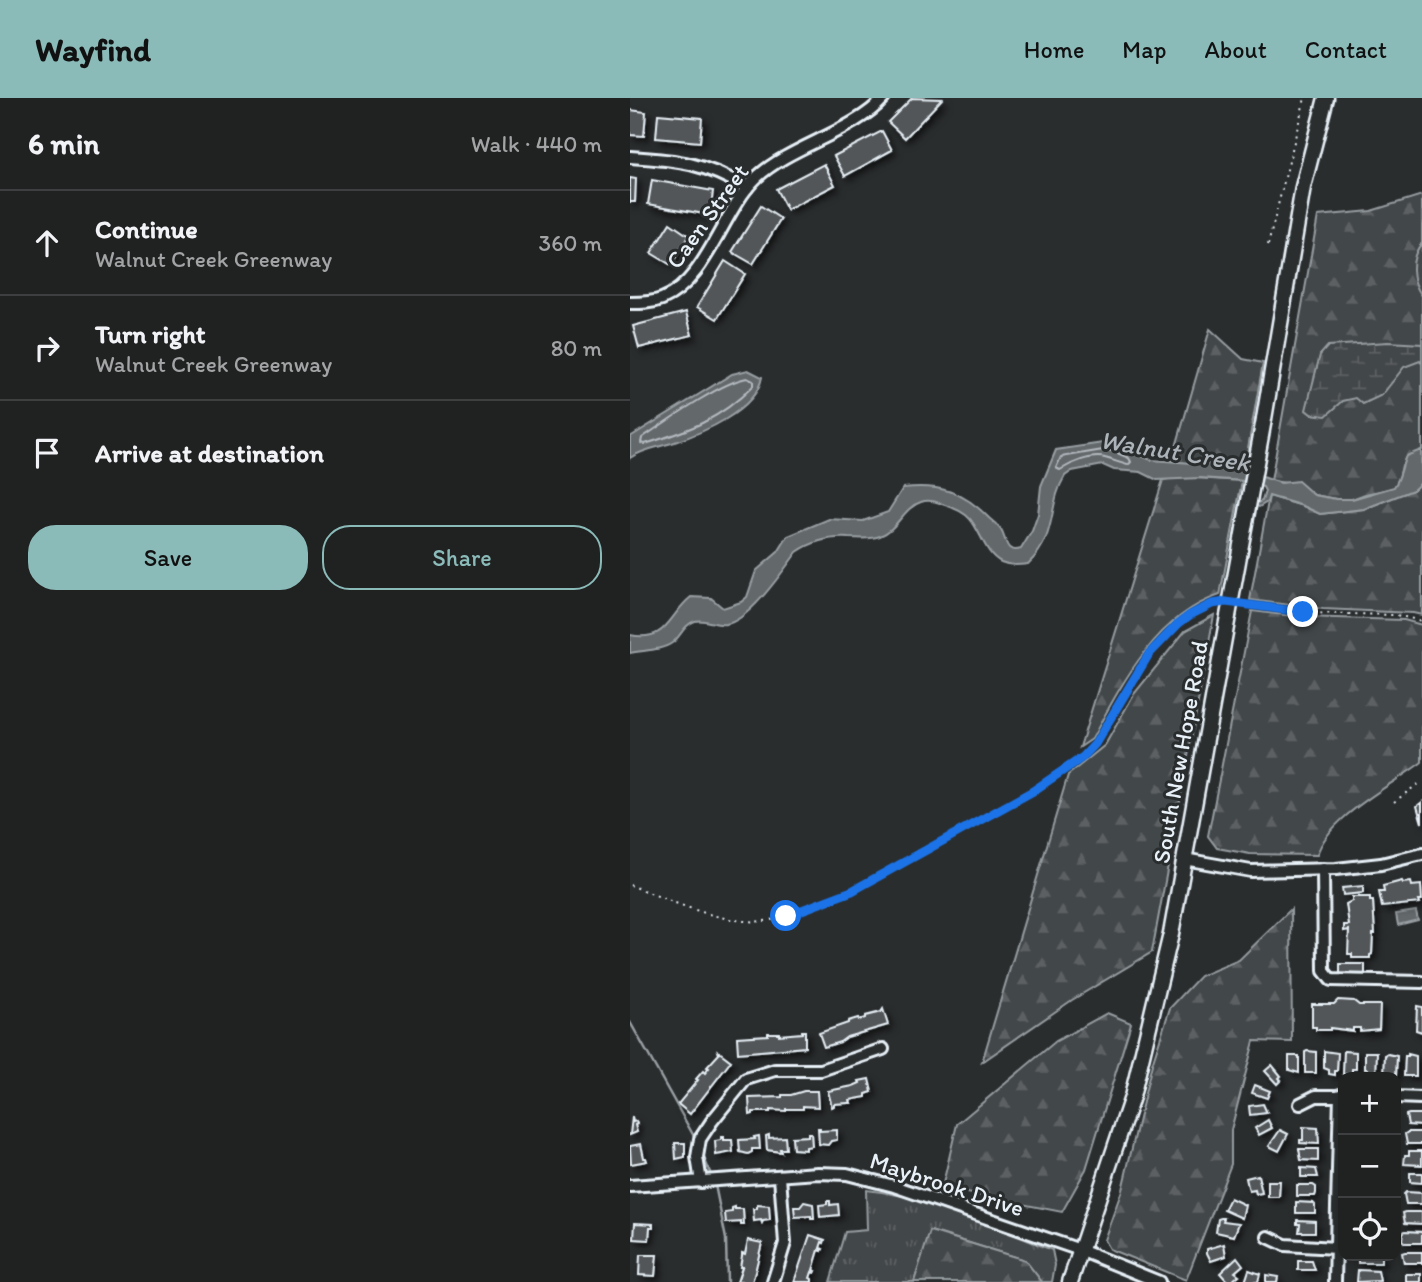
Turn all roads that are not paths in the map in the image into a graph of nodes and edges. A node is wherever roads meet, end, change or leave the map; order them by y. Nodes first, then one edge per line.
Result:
1 (884, 98) edge
2 (1326, 98) edge
3 (630, 157) edge
4 (747, 188) junction
5 (630, 303) edge
6 (1422, 855) edge
7 (1184, 859) junction
8 (1323, 869) junction
9 (1422, 982) edge
10 (883, 1049) dead end
11 (1338, 1096) edge
12 (1401, 1097) edge
13 (1422, 1098) edge
14 (1300, 1104) dead end
15 (1340, 1135) edge
16 (780, 1177) junction
17 (701, 1182) junction
18 (630, 1186) edge
19 (1268, 1237) dead end
20 (1336, 1248) junction
21 (1080, 1251) junction
22 (1146, 1280) edge
23 (774, 1282) edge
24 (1070, 1282) edge
25 (1159, 1282) edge
26 (1335, 1282) edge

1 - 4 street, Caen Street
2 - 7 main road, South New Hope Road, bridge
3 - 4 street
4 - 5 street, Caen Street
6 - 8 street
7 - 8 street
7 - 21 main road, South New Hope Road
8 - 9 street
10 - 17 street
11 - 14 street
12 - 13 street
15 - 20 street
16 - 17 street, Maybrook Drive
16 - 21 street, Maybrook Drive
16 - 23 street
17 - 18 street, Maybrook Drive
19 - 20 street
20 - 26 street
21 - 22 street, Maybrook Drive
21 - 24 main road, South New Hope Road
22 - 25 street, Maybrook Drive

